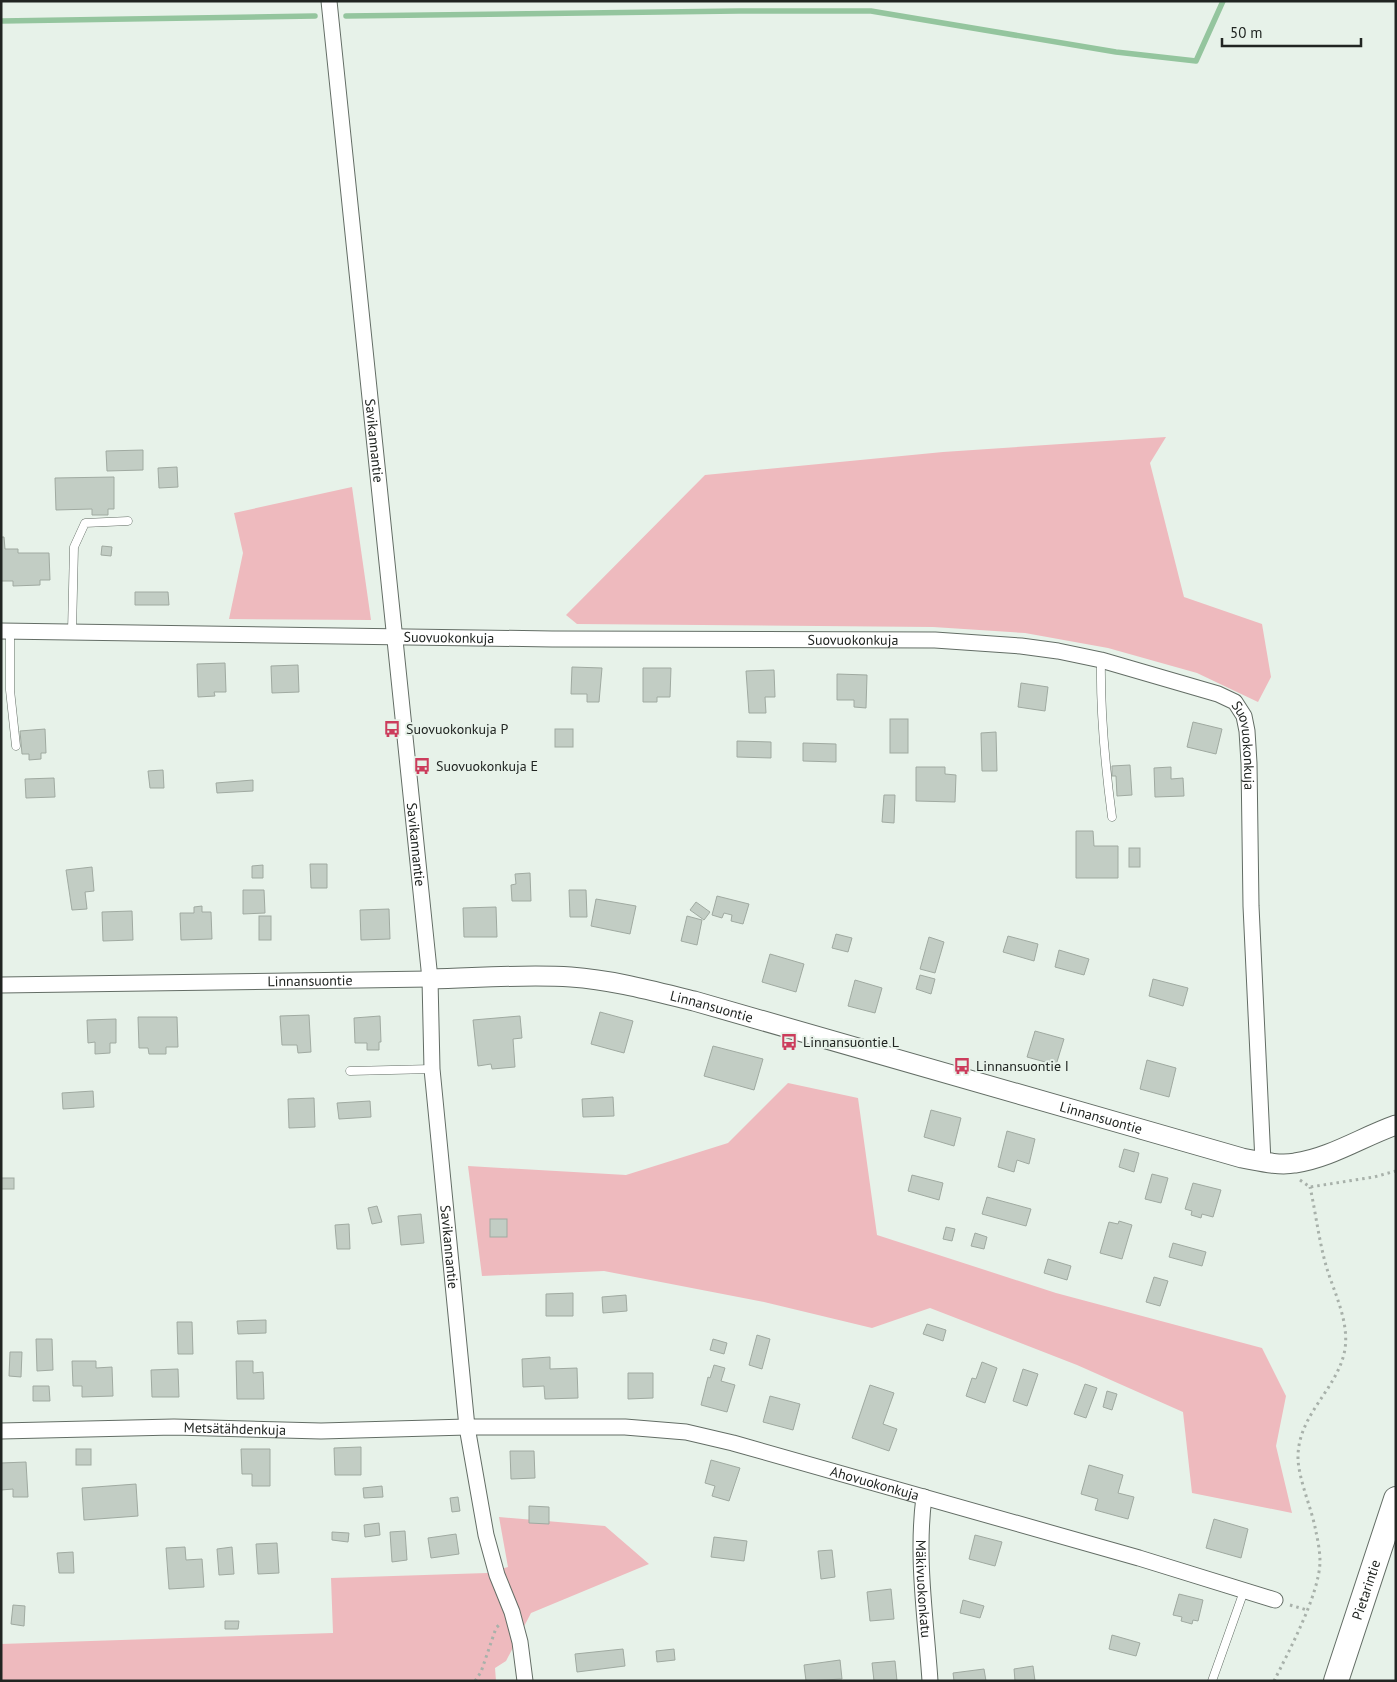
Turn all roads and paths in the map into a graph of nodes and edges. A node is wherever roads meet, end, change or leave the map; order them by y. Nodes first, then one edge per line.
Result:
1 (329, 1) edge
2 (128, 521) dead end
3 (5, 631) edge
4 (72, 631) junction
5 (395, 636) junction
6 (1101, 660) junction
7 (16, 746) dead end
8 (1112, 817) dead end
9 (430, 979) junction
10 (1, 985) edge
11 (432, 1069) junction
12 (350, 1072) dead end
13 (1396, 1125) edge
14 (1263, 1162) junction
15 (1396, 1171) edge
16 (467, 1427) junction
17 (1, 1431) edge
18 (924, 1497) junction
19 (1396, 1499) edge
20 (1244, 1591) junction
21 (1275, 1600) dead end
22 (512, 1612) junction
23 (475, 1681) edge
24 (525, 1681) edge
25 (930, 1681) edge
26 (1212, 1681) edge
27 (1274, 1681) edge
28 (1336, 1681) edge

1 - 5 street, Savikannantie
2 - 4 lane
3 - 4 street, Suovuokonkuja
3 - 7 lane
4 - 5 street, Suovuokonkuja
5 - 6 street, Suovuokonkuja
5 - 9 street, Savikannantie
6 - 8 lane
6 - 14 street, Suovuokonkuja
9 - 10 street, Linnansuontie
9 - 11 street, Savikannantie
9 - 14 street, Linnansuontie
11 - 12 lane
11 - 16 street, Savikannantie
13 - 14 street, Linnansuontie
15 - 27 path
16 - 17 street, Metsätähdenkuja
16 - 18 street, Ahovuokonkuja
16 - 22 street, Savikannantie
18 - 20 street, Ahovuokonkuja
18 - 25 street, Mäkivuokonkatu
19 - 28 main road, Pietarintie
20 - 21 street, Ahovuokonkuja
20 - 26 lane
22 - 23 path
22 - 24 street, Savikannantie

